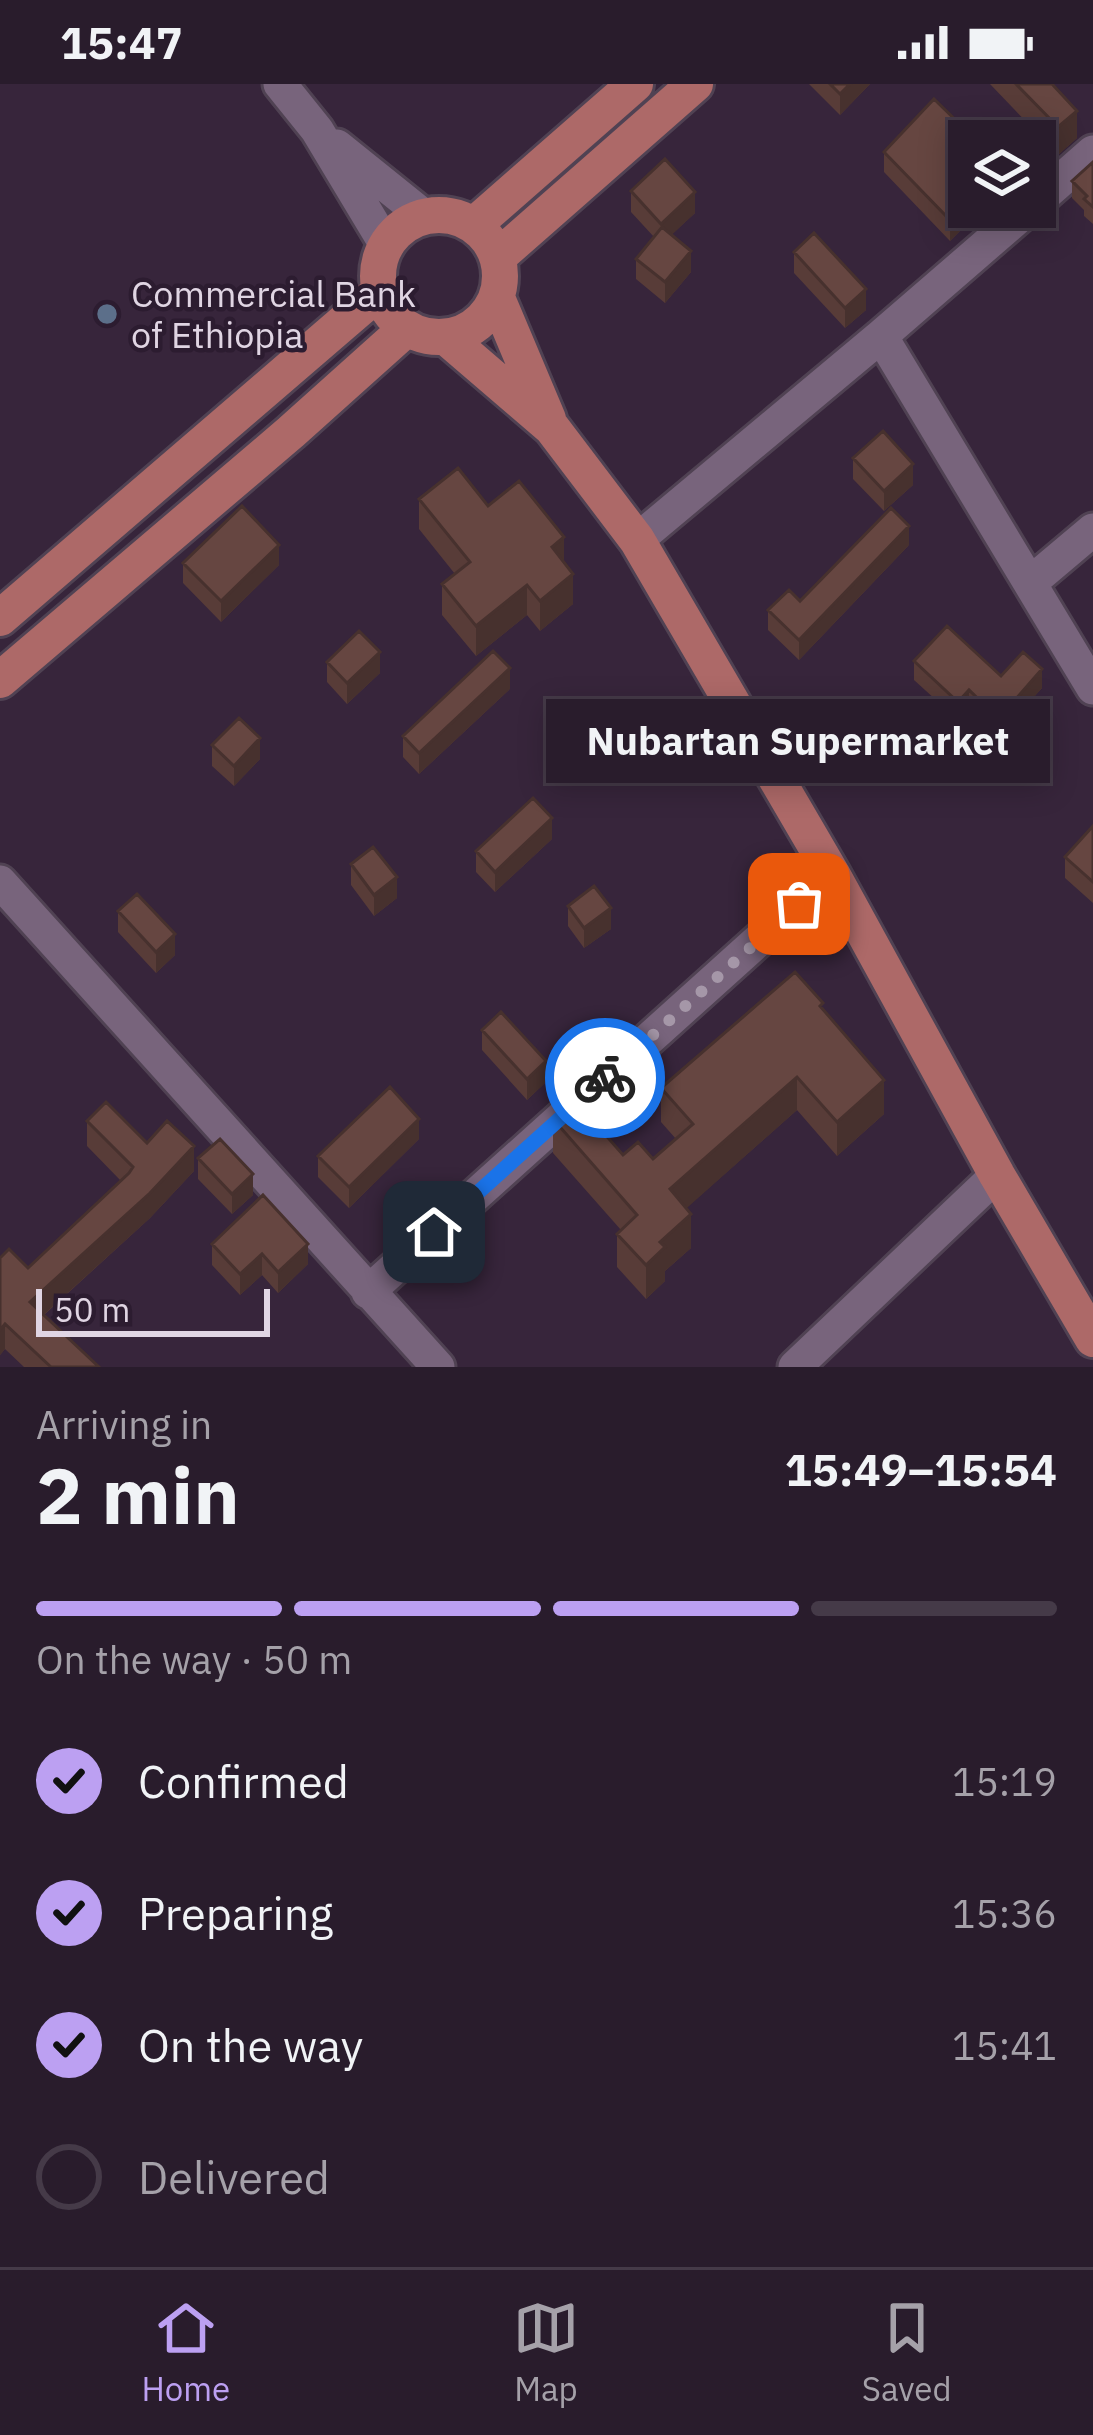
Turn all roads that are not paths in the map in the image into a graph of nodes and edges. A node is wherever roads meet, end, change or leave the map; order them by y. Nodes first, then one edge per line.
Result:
1 (280, 84) edge
2 (634, 84) edge
3 (695, 84) edge
4 (317, 130) junction
5 (1093, 152) edge
6 (1056, 185) edge
7 (424, 216) junction
8 (474, 225) junction
9 (1007, 228) edge
10 (386, 245) junction
11 (498, 257) junction
12 (380, 291) junction
13 (497, 298) junction
14 (407, 328) junction
15 (446, 337) junction
16 (881, 337) junction
17 (552, 428) junction
18 (1093, 530) edge
19 (637, 540) junction
20 (1030, 583) junction
21 (0, 618) edge
22 (0, 680) edge
23 (1093, 688) edge
24 (832, 874) junction
25 (0, 882) edge
26 (998, 1175) junction
27 (368, 1292) junction
28 (1093, 1339) edge
29 (437, 1367) edge
30 (794, 1367) edge

1 - 4 street
2 - 8 main road
3 - 11 main road
4 - 7 street
4 - 10 street
5 - 6 street
7 - 8 main road
7 - 10 main road
8 - 11 main road
9 - 16 street
10 - 12 main road
11 - 13 main road
12 - 14 main road
12 - 21 main road
13 - 15 main road
13 - 17 main road
14 - 15 main road
14 - 22 main road
15 - 17 main road
16 - 19 street
16 - 20 street
17 - 19 main road
18 - 20 street
19 - 24 main road
20 - 23 street
24 - 26 main road
24 - 27 street
25 - 27 street
26 - 28 main road
26 - 30 street
27 - 29 street

